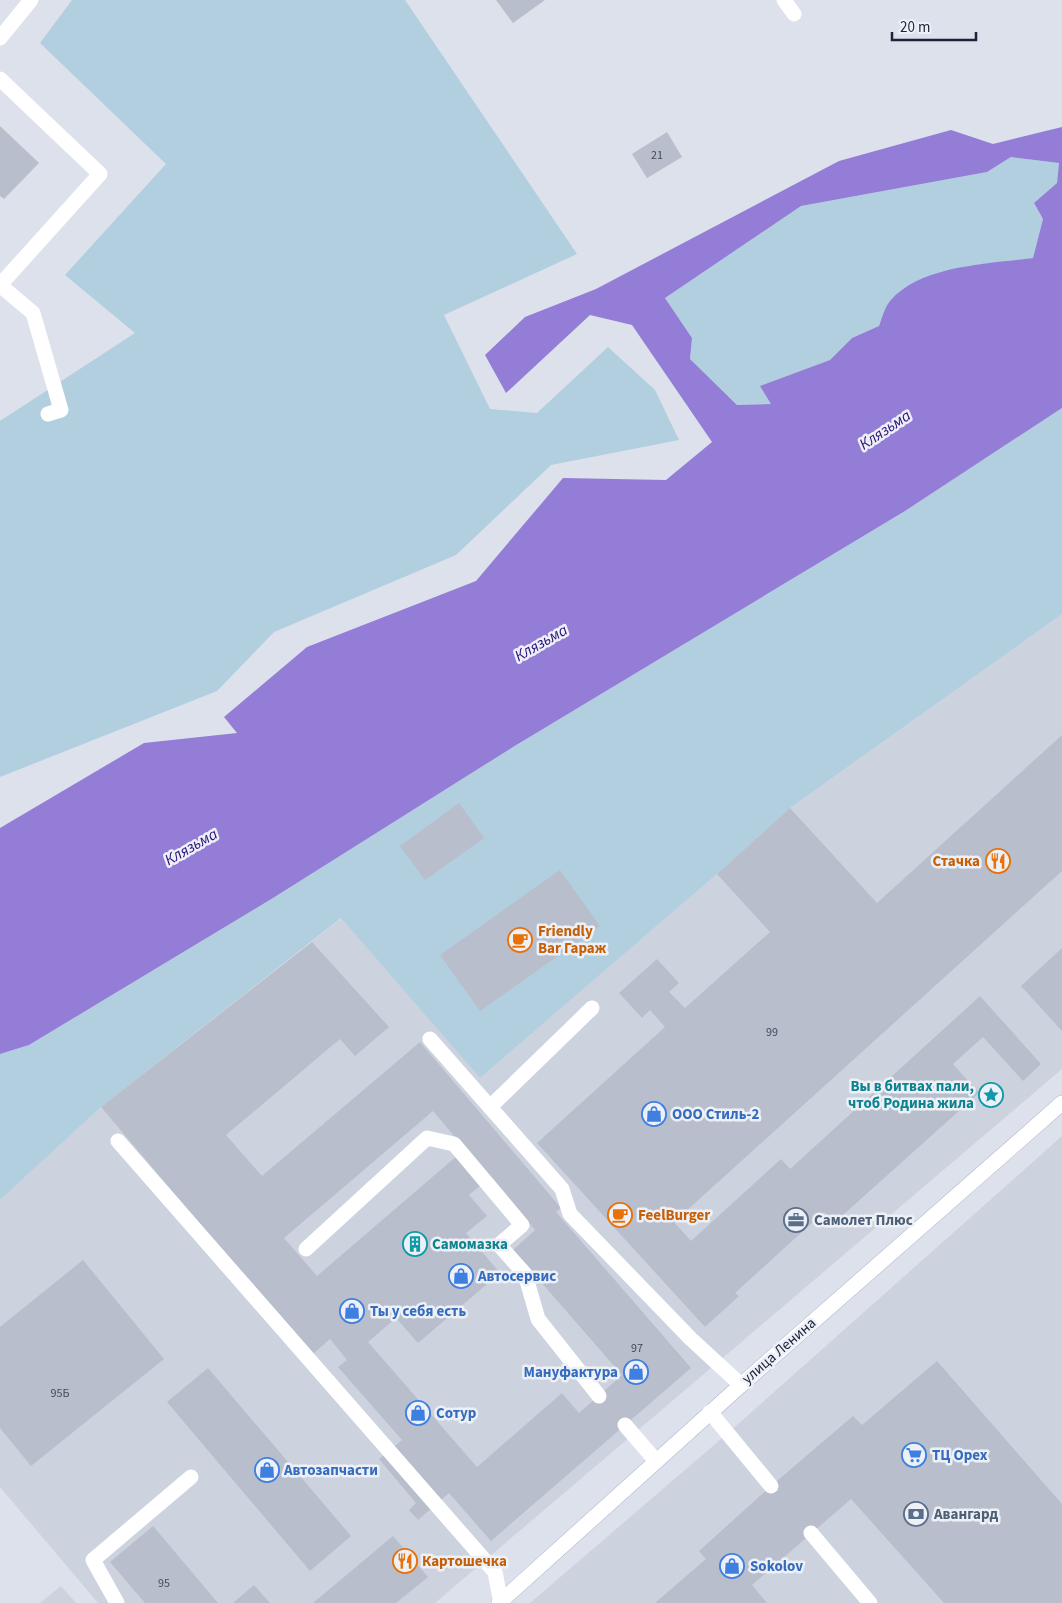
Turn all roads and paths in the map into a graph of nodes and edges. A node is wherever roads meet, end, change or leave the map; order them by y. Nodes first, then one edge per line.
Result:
1 (31, 0) edge
2 (784, 0) edge
3 (794, 14) dead end
4 (0, 38) edge
5 (0, 78) edge
6 (0, 285) edge
7 (48, 414) dead end
8 (592, 1008) dead end
9 (430, 1038) dead end
10 (1062, 1103) edge
11 (490, 1107) junction
12 (118, 1141) dead end
13 (306, 1249) dead end
14 (741, 1385) junction
15 (599, 1396) dead end
16 (710, 1412) junction
17 (625, 1425) dead end
18 (656, 1461) junction
19 (191, 1477) dead end
20 (771, 1486) dead end
21 (811, 1533) dead end
22 (117, 1603) edge
23 (500, 1603) edge
24 (870, 1603) edge

1 - 4 main road
2 - 3 main road
5 - 6 main road
6 - 7 main road
8 - 11 main road
9 - 11 main road
10 - 14 main road, улица Ленина
11 - 14 main road
12 - 23 main road
13 - 15 main road
14 - 16 main road, улица Ленина
16 - 18 main road, улица Ленина
16 - 20 main road
17 - 18 main road
18 - 23 main road, улица Ленина
19 - 22 main road
21 - 24 main road

